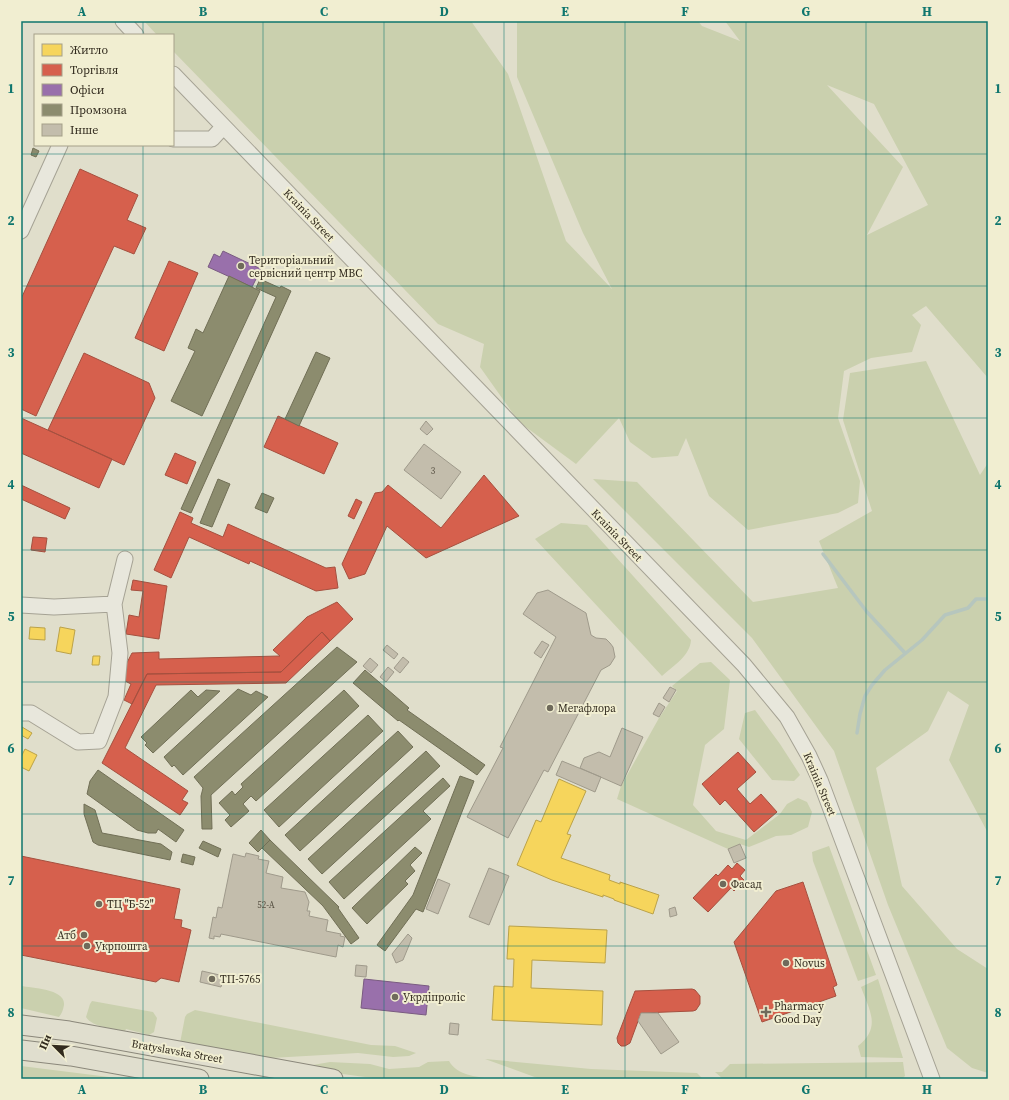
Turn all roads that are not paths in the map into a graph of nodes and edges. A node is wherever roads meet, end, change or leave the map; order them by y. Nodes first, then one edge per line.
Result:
1 (123, 21) edge
2 (135, 34) edge
3 (174, 75) edge
4 (223, 126) junction
5 (174, 139) edge
6 (60, 146) edge
7 (21, 231) edge
8 (125, 559) dead end
9 (114, 604) junction
10 (21, 605) edge
11 (21, 713) edge
12 (21, 1025) edge
13 (21, 1050) edge
14 (198, 1079) edge
15 (333, 1079) edge
16 (932, 1079) edge

1 - 2 street
3 - 4 street, Krainia Street
4 - 5 street
4 - 16 street, Krainia Street
6 - 7 street
8 - 9 street
9 - 10 street
9 - 11 street
12 - 15 main road, Bratyslavska Street
13 - 14 main road

